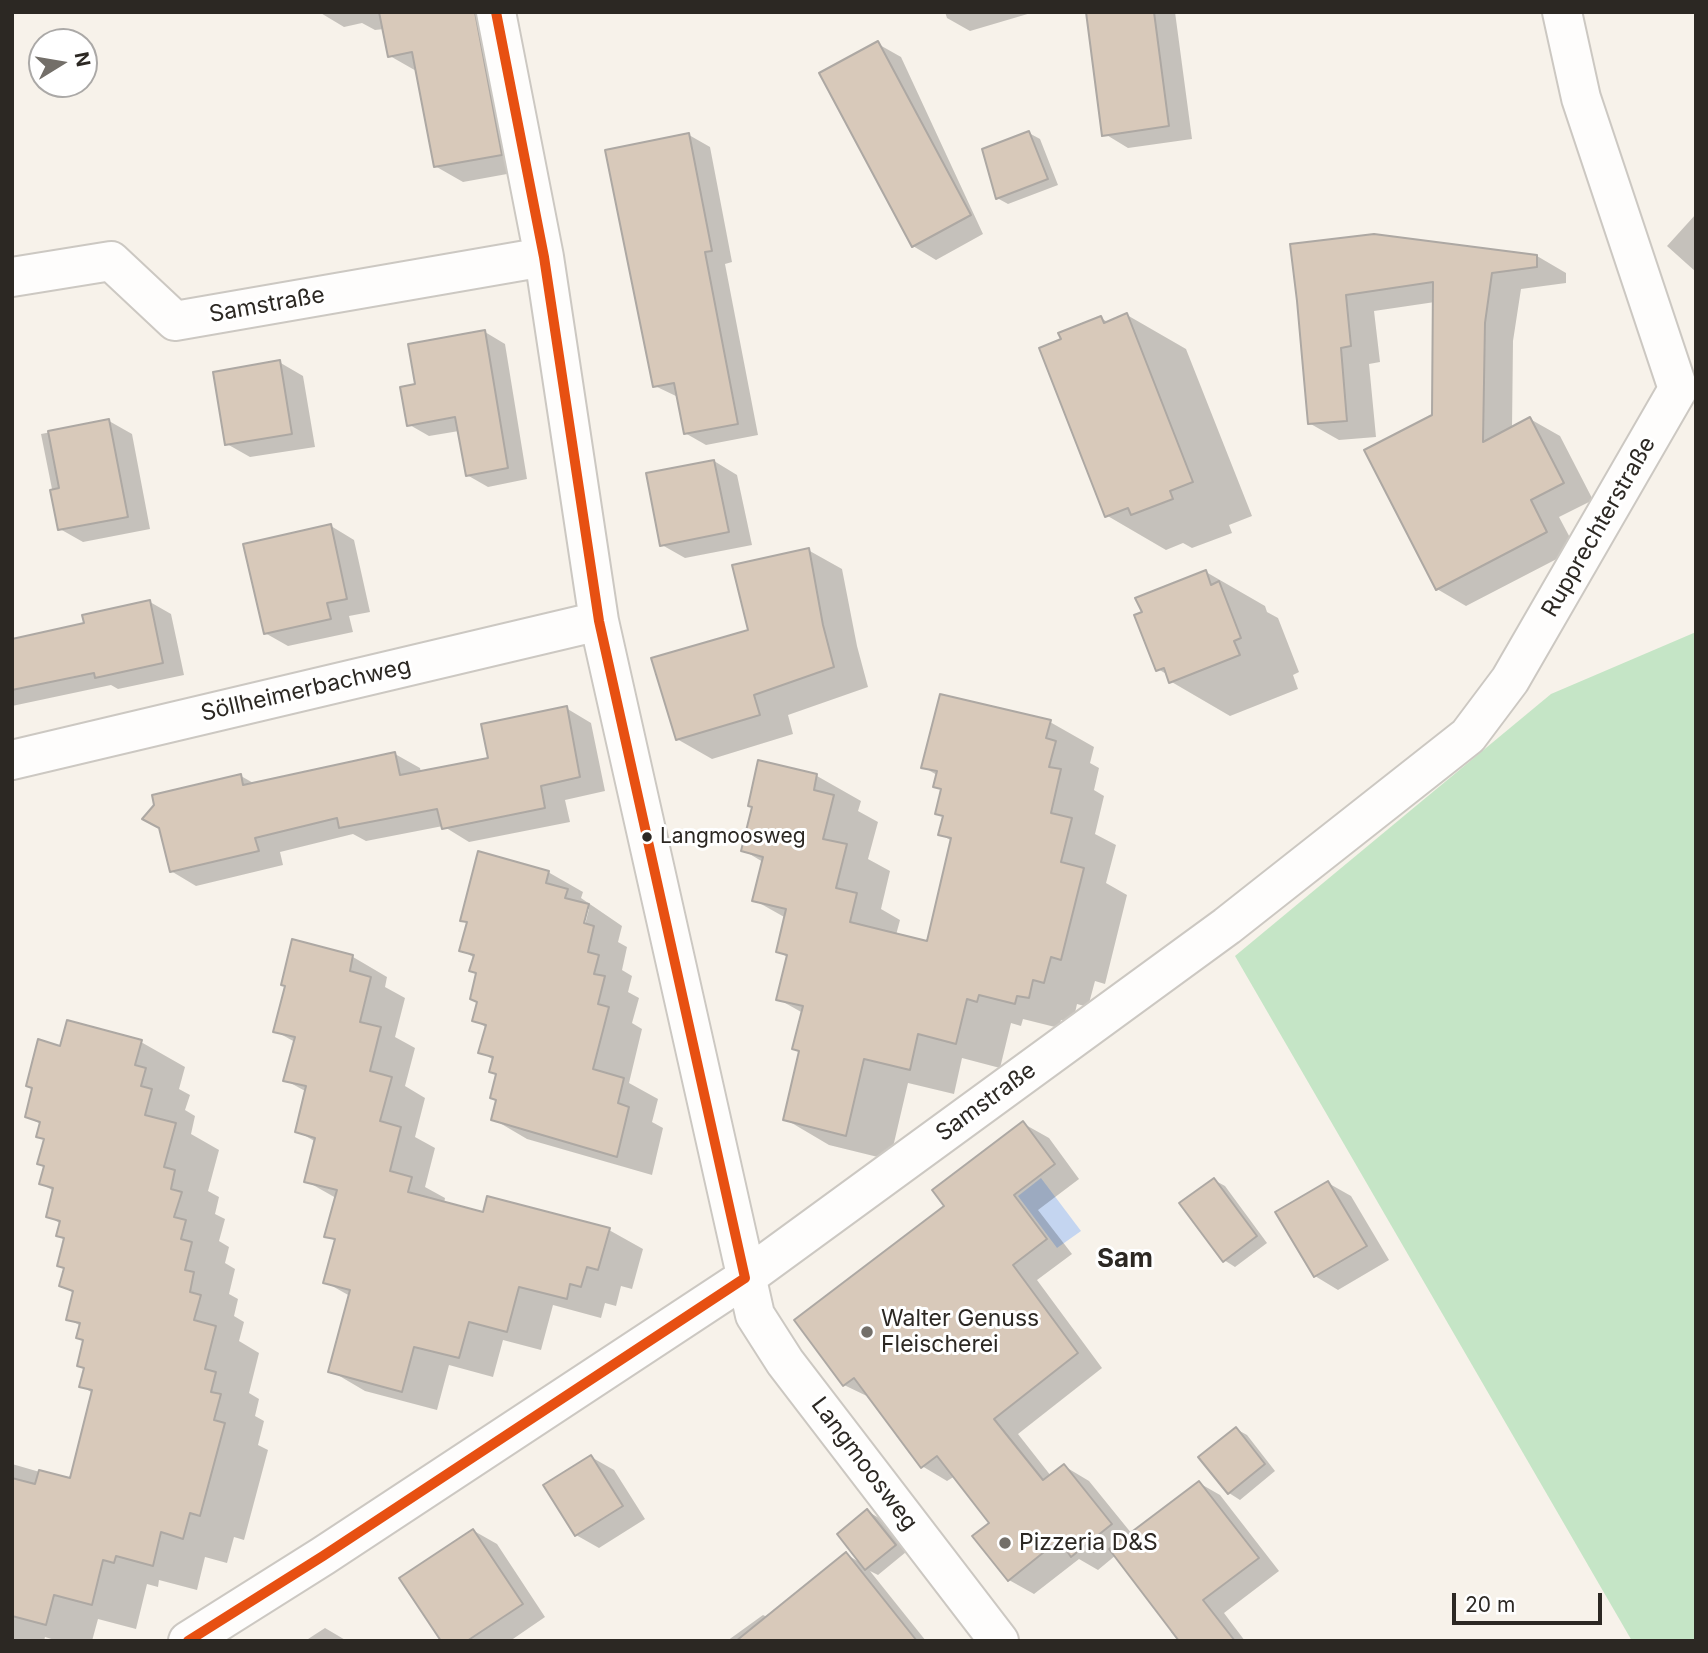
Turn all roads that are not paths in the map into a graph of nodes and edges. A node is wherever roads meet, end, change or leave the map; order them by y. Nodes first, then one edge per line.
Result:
1 (496, 12) edge
2 (1562, 12) edge
3 (544, 257) junction
4 (12, 276) edge
5 (1687, 399) edge
6 (599, 621) junction
7 (12, 760) edge
8 (1227, 926) joint
9 (745, 1279) junction
10 (188, 1641) edge
11 (999, 1641) edge

1 - 3 street
2 - 5 street, Rupprechterstraße
3 - 4 street, Samstraße
3 - 6 street
5 - 8 street, Rupprechterstraße
6 - 7 street, Söllheimerbachweg
6 - 9 street
8 - 9 street, Samstraße
9 - 10 street, Samstraße
9 - 11 street, Langmoosweg

